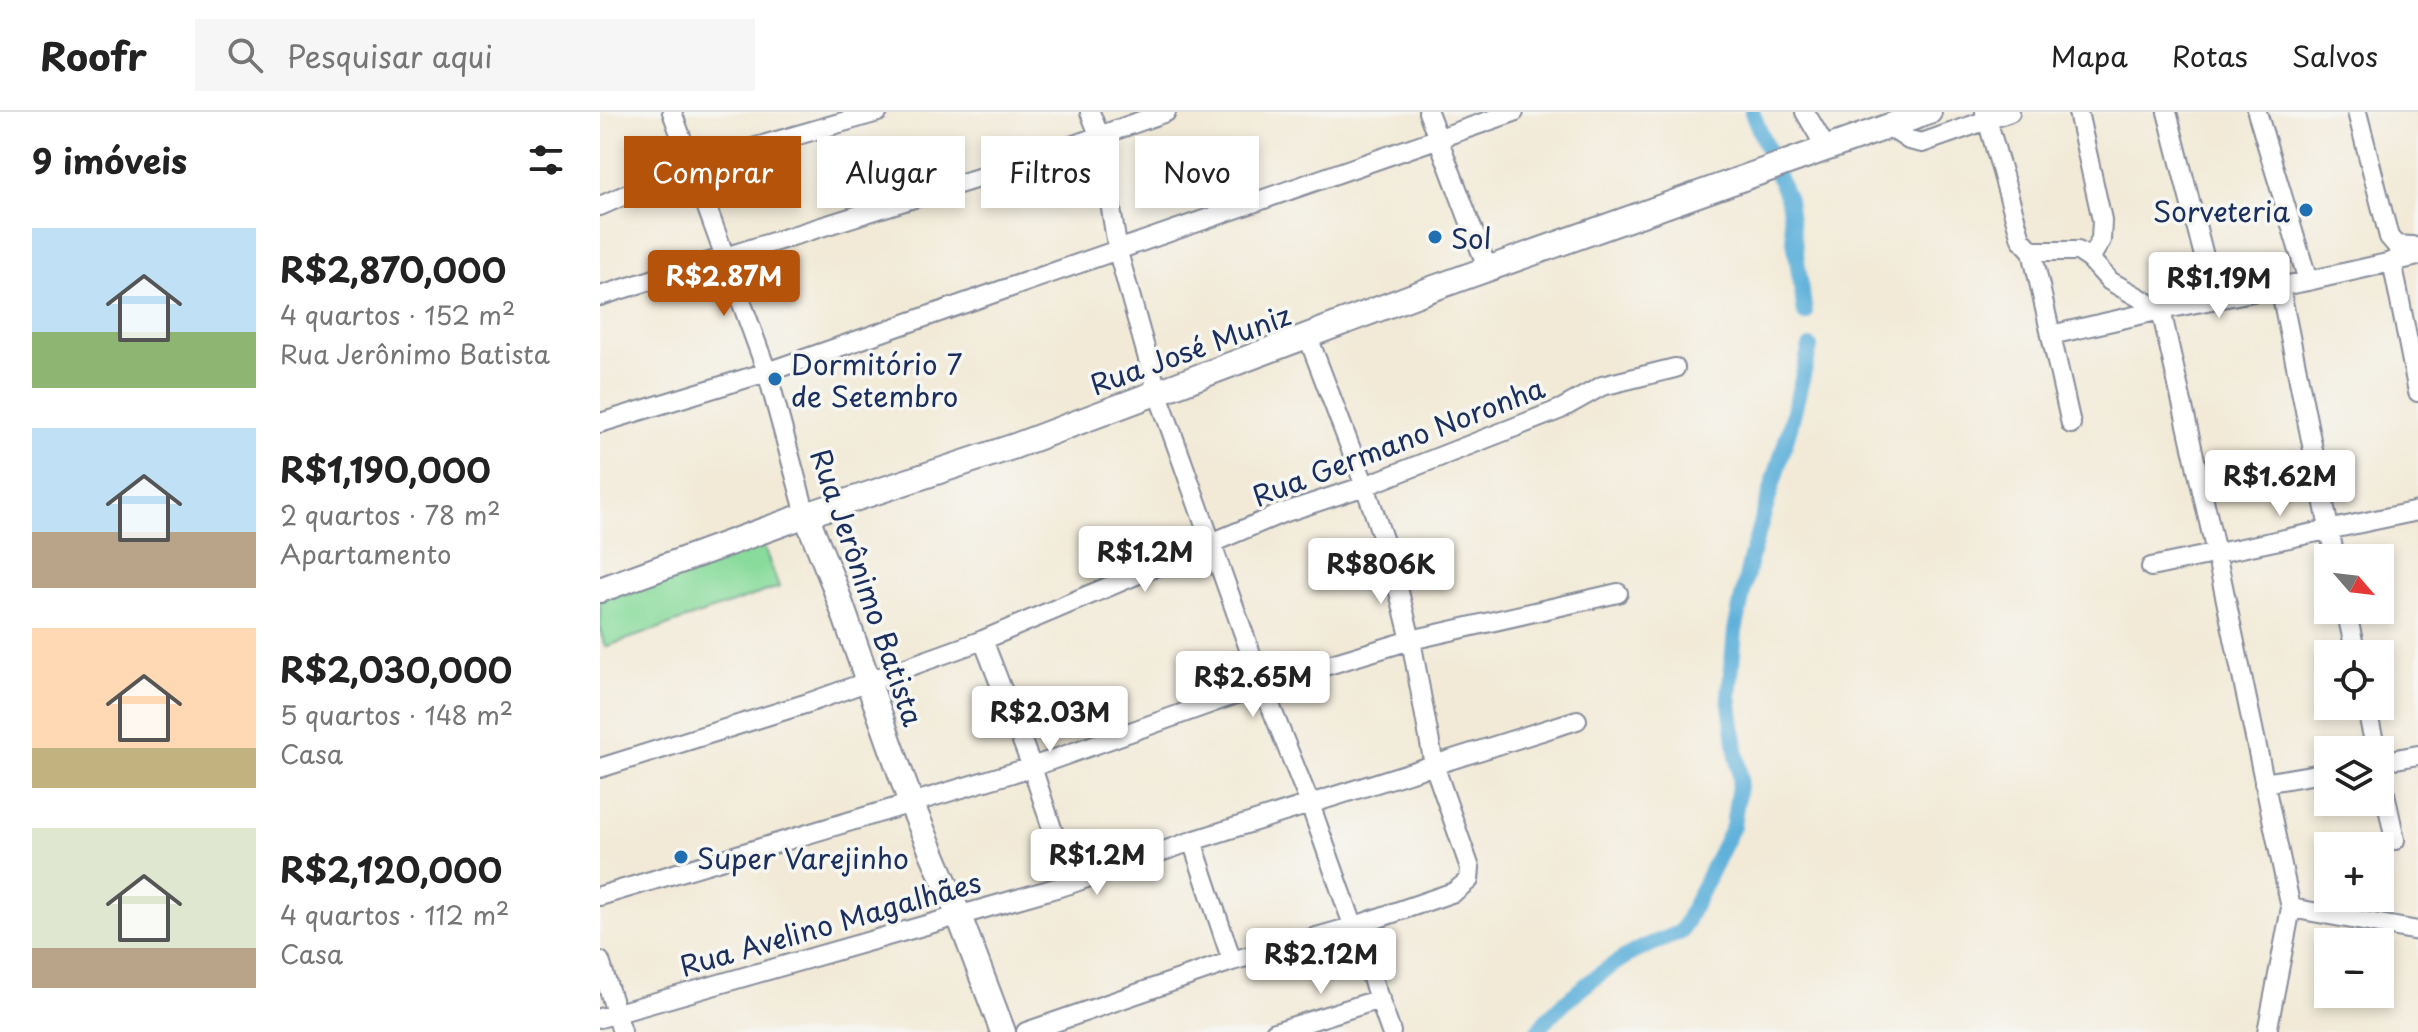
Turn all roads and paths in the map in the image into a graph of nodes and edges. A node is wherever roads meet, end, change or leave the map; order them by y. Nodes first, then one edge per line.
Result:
1 (672, 112) edge
2 (878, 112) edge
3 (1090, 112) edge
4 (1166, 112) edge
5 (1428, 112) edge
6 (1514, 112) edge
7 (1805, 112) edge
8 (1929, 112) edge
9 (2010, 112) edge
10 (2078, 112) edge
11 (2167, 112) edge
12 (2257, 112) edge
13 (2357, 112) edge
14 (1986, 116) edge
15 (1888, 126) junction
16 (1099, 135) junction
17 (682, 136) edge
18 (794, 136) edge
19 (1438, 140) junction
20 (1826, 148) junction
21 (624, 195) edge
22 (600, 206) edge
23 (707, 208) edge
24 (2032, 251) junction
25 (1118, 252) junction
26 (2417, 256) edge
27 (724, 259) junction
28 (2090, 259) junction
29 (2392, 261) junction
30 (1488, 270) junction
31 (2308, 281) junction
32 (2280, 287) junction
33 (600, 296) edge
34 (2215, 299) junction
35 (2161, 310) junction
36 (2051, 335) junction
37 (1308, 337) junction
38 (1675, 368) dead end
39 (767, 372) junction
40 (1157, 391) junction
41 (2418, 392) edge
42 (600, 423) edge
43 (2071, 424) dead end
44 (1365, 486) junction
45 (2418, 511) edge
46 (806, 515) junction
47 (2329, 529) junction
48 (1211, 543) junction
49 (2332, 544) edge
50 (2216, 553) junction
51 (2151, 567) dead end
52 (600, 590) edge
53 (1618, 593) dead end
54 (983, 640) junction
55 (1411, 640) junction
56 (867, 681) junction
57 (1262, 685) junction
58 (1577, 720) dead end
59 (2418, 755) edge
60 (2394, 759) edge
61 (1434, 765) junction
62 (1032, 767) junction
63 (600, 768) edge
64 (2314, 774) edge
65 (2264, 783) junction
66 (911, 803) junction
67 (1310, 804) junction
68 (2390, 816) edge
69 (2395, 840) dead end
70 (1192, 841) junction
71 (1070, 884) junction
72 (600, 896) edge
73 (2291, 908) junction
74 (959, 916) junction
75 (1355, 926) junction
76 (2418, 931) edge
77 (600, 961) edge
78 (1232, 961) junction
79 (1380, 999) junction
80 (608, 1015) edge
81 (622, 1032) edge
82 (1003, 1032) edge
83 (1026, 1032) edge
84 (1275, 1032) edge
85 (1391, 1032) edge
86 (2267, 1032) edge

1 - 17 street, Rua Jerônimo Batista
2 - 18 street
3 - 16 street
4 - 16 street
5 - 19 street
6 - 19 street
7 - 20 street
8 - 15 main road, Rua José Muniz
9 - 14 street
10 - 28 street
11 - 34 street
12 - 31 street
13 - 26 street
14 - 15 street
14 - 24 street
15 - 20 main road, Rua José Muniz
16 - 25 street
16 - 27 street
19 - 25 street
19 - 30 street
20 - 30 main road, Rua José Muniz
21 - 22 street
23 - 27 street, Rua Jerônimo Batista
24 - 28 street
24 - 36 street
25 - 39 street
25 - 40 street
26 - 29 street
27 - 33 street
27 - 39 street, Rua Jerônimo Batista
28 - 35 street
29 - 31 street
29 - 41 street
30 - 37 main road, Rua José Muniz
31 - 32 street
32 - 34 street
32 - 47 street
34 - 35 street
35 - 36 street
35 - 50 street
36 - 43 street
37 - 40 main road, Rua José Muniz
37 - 44 street
38 - 44 street, Rua Germano Noronha
39 - 42 street
39 - 46 street, Rua Jerônimo Batista
40 - 46 main road, Rua José Muniz
40 - 48 street
44 - 48 street, Rua Germano Noronha
44 - 55 street
45 - 47 street
46 - 52 main road, Rua José Muniz
46 - 56 main road, Rua Jerônimo Batista
47 - 49 street
47 - 50 street
48 - 54 street, Rua Germano Noronha
48 - 57 street
50 - 51 street
50 - 65 street
53 - 55 street
54 - 56 street, Rua Germano Noronha
54 - 62 street
55 - 57 street
55 - 61 street
56 - 63 street, Rua Germano Noronha
56 - 66 main road, Rua Jerônimo Batista
57 - 62 street
57 - 67 street
58 - 61 street, Rua Avelino Magalhães
59 - 60 street
61 - 67 street, Rua Avelino Magalhães
61 - 75 street
62 - 66 street
62 - 71 street
64 - 65 street
65 - 73 street
66 - 72 street
66 - 74 main road, Rua Jerônimo Batista
67 - 70 street, Rua Avelino Magalhães
67 - 75 street
68 - 69 street
70 - 71 street, Rua Avelino Magalhães
70 - 78 street
71 - 74 street, Rua Avelino Magalhães
73 - 76 street
73 - 86 street
74 - 80 street, Rua Avelino Magalhães
74 - 82 main road, Rua Jerônimo Batista
75 - 78 street
75 - 79 street
77 - 80 street
78 - 83 street
79 - 84 street
79 - 85 street
80 - 81 street

